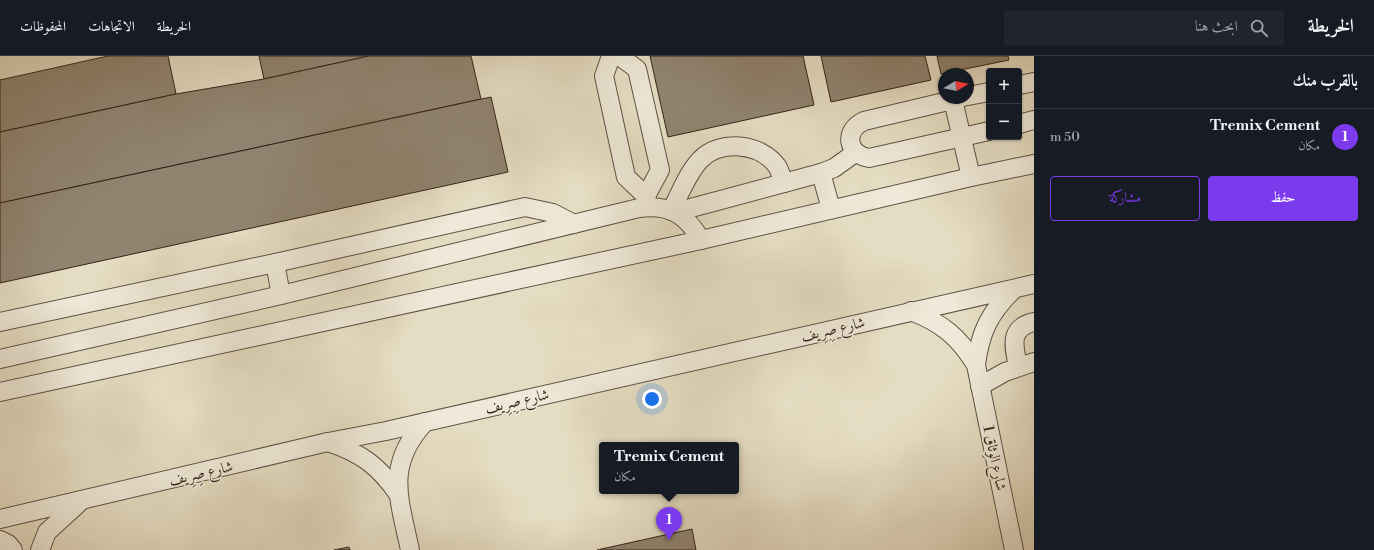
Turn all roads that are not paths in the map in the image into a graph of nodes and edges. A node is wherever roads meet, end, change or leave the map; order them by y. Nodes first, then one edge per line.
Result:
1 (611, 56) edge
2 (619, 56) edge
3 (1034, 82) edge
4 (1022, 84) edge
5 (986, 93) edge
6 (974, 95) edge
7 (938, 103) edge
8 (961, 104) edge
9 (1034, 120) edge
10 (1022, 123) edge
11 (986, 132) edge
12 (962, 137) junction
13 (855, 152) junction
14 (1034, 164) edge
15 (821, 173) junction
16 (971, 177) junction
17 (784, 183) junction
18 (647, 201) junction
19 (831, 210) junction
20 (673, 211) junction
21 (574, 224) junction
22 (701, 240) junction
23 (275, 264) junction
24 (1034, 284) edge
25 (1014, 288) junction
26 (281, 295) junction
27 (911, 312) junction
28 (0, 322) edge
29 (1034, 322) edge
30 (0, 359) edge
31 (1026, 364) edge
32 (976, 365) junction
33 (980, 386) junction
34 (0, 392) edge
35 (425, 422) junction
36 (328, 442) junction
37 (398, 494) junction
38 (81, 501) junction
39 (0, 519) edge
40 (0, 540) edge
41 (13, 550) edge
42 (40, 550) edge
43 (410, 550) edge
44 (1014, 550) edge

1 - 18 street
2 - 18 street
3 - 4 street
5 - 6 street
7 - 13 street
8 - 12 street
9 - 10 street
11 - 12 street
12 - 13 street
12 - 16 street
13 - 15 street
14 - 16 street
15 - 17 street
15 - 19 street
16 - 19 street
17 - 20 street
17 - 20 street
18 - 20 street
18 - 21 street
19 - 22 street
20 - 22 street
21 - 23 street
21 - 26 street
22 - 34 street
23 - 26 street
23 - 28 street
24 - 25 street, شارع صِرِيف
25 - 27 street, شارع صِرِيف
25 - 32 street, شارع الوِثاق 1
26 - 30 street
27 - 32 street, شارع الوِثاق 1
27 - 35 street, شارع صِرِيف
29 - 31 street
31 - 33 street
32 - 33 street, شارع الوِثاق 1
33 - 44 street, شارع الوِثاق 1
35 - 36 street, شارع صِرِيف
35 - 37 street
36 - 37 street
36 - 38 street, شارع صِرِيف
37 - 43 street
38 - 39 street, شارع صِرِيف
38 - 42 street
40 - 41 street

